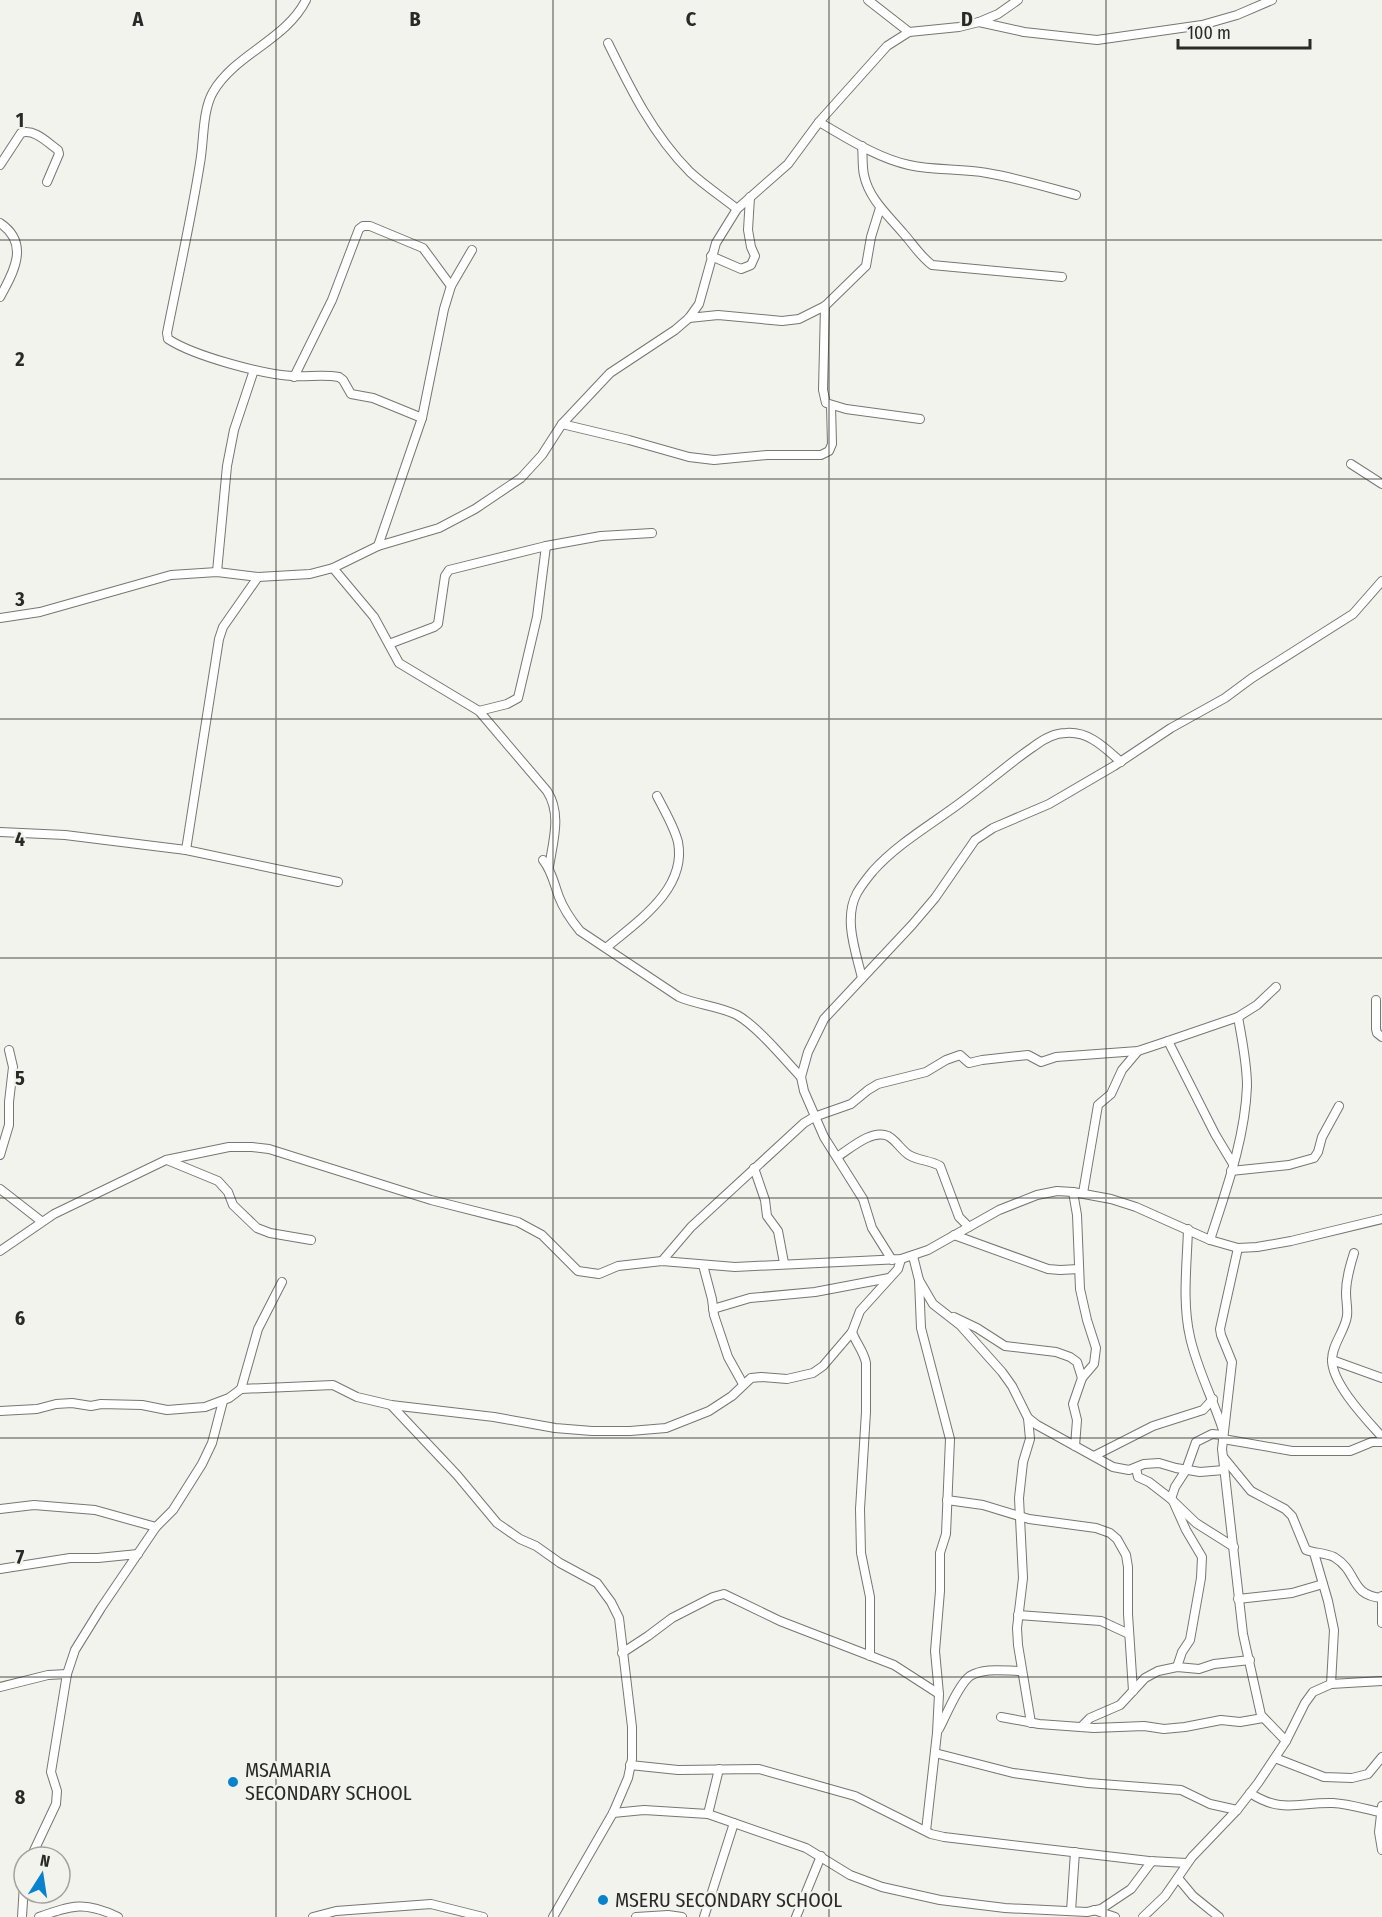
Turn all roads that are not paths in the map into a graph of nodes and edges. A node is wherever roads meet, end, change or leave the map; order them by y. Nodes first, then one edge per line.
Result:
1 (306, 0) edge
2 (868, 0) edge
3 (1018, 0) edge
4 (1272, 0) edge
5 (979, 22) junction
6 (909, 32) junction
7 (608, 43) dead end
8 (819, 122) junction
9 (862, 146) junction
10 (0, 165) edge
11 (47, 183) dead end
12 (1076, 195) dead end
13 (750, 197) junction
14 (880, 208) junction
15 (737, 209) junction
16 (0, 223) edge
17 (472, 250) dead end
18 (711, 256) junction
19 (1062, 277) dead end
20 (451, 286) junction
21 (0, 297) edge
22 (825, 306) junction
23 (689, 318) junction
24 (254, 370) junction
25 (294, 377) junction
26 (831, 405) junction
27 (422, 418) junction
28 (920, 418) dead end
29 (562, 424) junction
30 (1351, 464) dead end
31 (1382, 484) edge
32 (652, 533) dead end
33 (378, 546) junction
34 (546, 546) junction
35 (333, 568) junction
36 (217, 572) junction
37 (258, 577) junction
38 (1382, 581) edge
39 (0, 618) edge
40 (389, 644) junction
41 (479, 711) junction
42 (1120, 762) junction
43 (657, 796) dead end
44 (0, 832) edge
45 (186, 850) junction
46 (338, 882) dead end
47 (607, 947) junction
48 (862, 978) junction
49 (1276, 987) dead end
50 (1376, 1000) dead end
51 (1238, 1017) junction
52 (1382, 1037) edge
53 (1168, 1041) junction
54 (9, 1050) dead end
55 (1138, 1051) junction
56 (801, 1077) junction
57 (1339, 1106) dead end
58 (814, 1117) junction
59 (0, 1155) edge
60 (837, 1157) junction
61 (166, 1160) junction
62 (1232, 1167) junction
63 (754, 1168) junction
64 (0, 1189) edge
65 (1073, 1192) junction
66 (1083, 1193) junction
67 (1382, 1219) edge
68 (41, 1221) junction
69 (969, 1227) junction
70 (1188, 1229) junction
71 (954, 1235) junction
72 (311, 1240) dead end
73 (1210, 1240) junction
74 (1238, 1248) junction
75 (0, 1251) edge
76 (1354, 1253) dead end
77 (913, 1256) junction
78 (896, 1259) junction
79 (662, 1261) junction
80 (784, 1263) junction
81 (703, 1265) junction
82 (1079, 1269) junction
83 (890, 1277) junction
84 (920, 1280) junction
85 (282, 1282) dead end
86 (713, 1309) junction
87 (948, 1316) junction
88 (852, 1332) junction
89 (1332, 1360) junction
90 (1082, 1378) junction
91 (1382, 1378) edge
92 (743, 1384) junction
93 (241, 1389) junction
94 (1213, 1399) junction
95 (223, 1401) junction
96 (390, 1405) junction
97 (0, 1411) edge
98 (1028, 1418) junction
99 (1223, 1435) junction
100 (1382, 1437) edge
101 (1382, 1442) edge
102 (1075, 1446) junction
103 (1222, 1455) junction
104 (1094, 1456) junction
105 (1136, 1468) junction
106 (1186, 1470) junction
107 (1224, 1470) junction
108 (947, 1500) junction
109 (1172, 1500) junction
110 (0, 1509) edge
111 (1020, 1517) junction
112 (156, 1527) junction
113 (1234, 1547) junction
114 (1314, 1553) junction
115 (138, 1554) junction
116 (0, 1569) edge
117 (1323, 1584) junction
118 (1382, 1597) edge
119 (1238, 1599) junction
120 (1018, 1615) junction
121 (1382, 1623) edge
122 (1129, 1634) junction
123 (622, 1653) junction
124 (870, 1656) junction
125 (1250, 1660) junction
126 (1177, 1667) junction
127 (1021, 1671) junction
128 (67, 1674) junction
129 (1382, 1681) edge
130 (1330, 1684) junction
131 (0, 1687) edge
132 (1133, 1691) junction
133 (939, 1694) junction
134 (1001, 1717) dead end
135 (1263, 1718) junction
136 (1031, 1723) junction
137 (1082, 1727) junction
138 (937, 1733) junction
139 (1286, 1741) junction
140 (935, 1754) junction
141 (1382, 1757) edge
142 (1275, 1758) junction
143 (630, 1765) junction
144 (719, 1768) junction
145 (1250, 1793) junction
146 (1381, 1809) edge
147 (1237, 1810) junction
148 (613, 1813) junction
149 (708, 1814) junction
150 (734, 1822) junction
151 (926, 1831) junction
152 (37, 1845) edge
153 (1382, 1850) edge
154 (1075, 1852) junction
155 (822, 1856) junction
156 (1152, 1861) junction
157 (1188, 1863) junction
158 (1178, 1878) junction
159 (1094, 1910) junction
160 (1068, 1913) edge
161 (39, 1917) edge
162 (118, 1917) edge
163 (313, 1917) edge
164 (483, 1917) edge
165 (553, 1917) edge
166 (636, 1917) edge
167 (682, 1917) edge
168 (704, 1917) edge
169 (796, 1917) edge
170 (1115, 1917) edge
171 (1143, 1917) edge
172 (1219, 1917) edge

1 - 24 street
2 - 6 street
3 - 5 street
4 - 5 street
5 - 6 street
6 - 8 street
7 - 15 street
8 - 9 street
8 - 13 street
9 - 12 street
9 - 14 street
10 - 11 street
13 - 15 street
13 - 18 street
14 - 19 street
14 - 22 street
15 - 18 street
16 - 21 street
17 - 20 street
18 - 23 street
20 - 25 street
20 - 27 street
22 - 23 street
22 - 26 street
23 - 29 street
24 - 25 street
24 - 36 street
25 - 27 street
26 - 28 street
26 - 29 street
27 - 33 street
29 - 33 street
30 - 31 street
32 - 34 street
33 - 35 street
34 - 40 street
34 - 41 street
35 - 37 street
35 - 40 street
36 - 37 street
36 - 39 street
37 - 45 street
38 - 42 street
40 - 41 street
41 - 47 street
42 - 48 street
42 - 48 street
43 - 47 street
44 - 45 street
45 - 46 street
47 - 56 street
48 - 56 street
49 - 51 street
50 - 52 street
51 - 53 street
51 - 62 street
53 - 55 street
53 - 62 street
54 - 59 street
55 - 58 street
55 - 66 street
56 - 58 street
57 - 62 street
58 - 60 street
58 - 63 street
60 - 69 street
60 - 78 street
61 - 68 street
61 - 72 street
61 - 79 street
62 - 73 street
63 - 79 street
63 - 80 street
64 - 68 street
65 - 66 street
65 - 69 street
65 - 82 street
66 - 70 street
67 - 74 street
68 - 75 street
69 - 71 street
70 - 73 street
70 - 94 street
71 - 77 street
71 - 82 street
73 - 74 street
74 - 99 street
76 - 89 street
77 - 78 street
77 - 84 street
78 - 80 street
78 - 83 street
79 - 81 street
80 - 81 street
81 - 86 street
82 - 90 street
83 - 86 street
83 - 88 street
84 - 87 street
84 - 108 street
85 - 93 street
86 - 92 street
87 - 90 street
87 - 98 street
88 - 92 street
88 - 124 street
89 - 91 street
89 - 100 street
90 - 102 street
92 - 96 street
93 - 95 street
93 - 96 street
94 - 99 street
94 - 104 street
95 - 97 street
95 - 112 street
96 - 123 street
98 - 102 street
98 - 111 street
99 - 101 street
99 - 103 street
99 - 106 street
102 - 104 street
103 - 107 street
103 - 114 street
104 - 105 street
105 - 106 street
105 - 109 street
106 - 107 street
106 - 109 street
107 - 113 street
108 - 111 street
108 - 133 street
109 - 113 street
109 - 126 street
110 - 112 street
111 - 120 street
111 - 122 street
112 - 115 street
113 - 119 street
114 - 117 street
114 - 118 street
115 - 116 street
115 - 128 street
117 - 119 street
117 - 130 street
118 - 121 street
119 - 125 street
120 - 122 street
120 - 127 street
122 - 132 street
123 - 124 street
123 - 143 street
124 - 133 street
125 - 126 street
125 - 135 street
126 - 132 street
127 - 136 street
127 - 138 street
128 - 131 street
128 - 152 street
129 - 130 street
130 - 139 street
132 - 137 street
133 - 138 street
134 - 136 street
135 - 137 street
135 - 139 street
136 - 137 street
138 - 140 street
139 - 142 street
140 - 147 street
140 - 151 street
141 - 142 street
142 - 145 street
143 - 144 street
143 - 148 street
144 - 149 street
144 - 151 street
145 - 146 street
145 - 147 street
146 - 153 street
147 - 157 street
148 - 149 street
148 - 165 street
149 - 150 street
150 - 155 street
150 - 168 street
151 - 154 street
154 - 156 street
154 - 160 street
155 - 160 street
155 - 169 street
156 - 157 street
156 - 159 street
157 - 158 street
158 - 171 street
158 - 172 street
159 - 160 street
159 - 170 street
161 - 162 street
163 - 164 street
166 - 167 street

